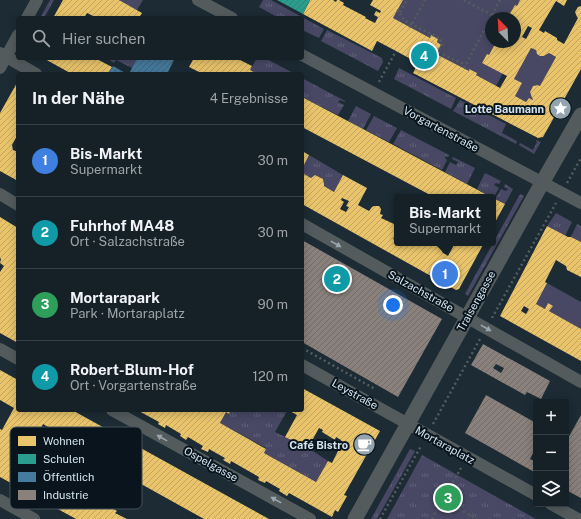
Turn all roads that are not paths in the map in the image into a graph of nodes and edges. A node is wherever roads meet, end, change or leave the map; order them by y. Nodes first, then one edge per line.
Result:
1 (37, 0) edge
2 (198, 0) edge
3 (29, 16) edge
4 (228, 16) edge
5 (16, 38) edge
6 (3, 55) edge
7 (304, 56) edge
8 (0, 68) edge
9 (33, 72) edge
10 (581, 116) edge
11 (542, 183) junction
12 (0, 194) edge
13 (16, 203) edge
14 (581, 203) edge
15 (304, 225) edge
16 (467, 318) junction
17 (0, 349) edge
18 (16, 358) edge
19 (304, 365) edge
20 (581, 382) edge
21 (116, 412) edge
22 (407, 424) junction
23 (533, 493) edge
24 (0, 500) edge
25 (10, 506) edge
26 (557, 507) edge
27 (16, 509) edge
28 (34, 519) edge
29 (310, 519) edge
30 (355, 519) edge
31 (578, 519) edge

1 - 3 street
2 - 4 street
5 - 6 street
6 - 8 street
6 - 9 street
7 - 11 street, Vorgartenstraße
10 - 11 street, Traisengasse
11 - 14 street, Vorgartenstraße
11 - 16 street, Traisengasse
12 - 13 street
15 -> 16 street, Salzachstraße
16 -> 20 street, Salzachstraße
16 - 22 street, Traisengasse
17 - 18 street
19 - 22 street, Leystraße
29 -> 21 street, Ospelgasse
22 - 23 street, Mortaraplatz
22 - 30 street, Mortaraplatz
24 - 25 street
26 - 31 street
27 - 28 street

